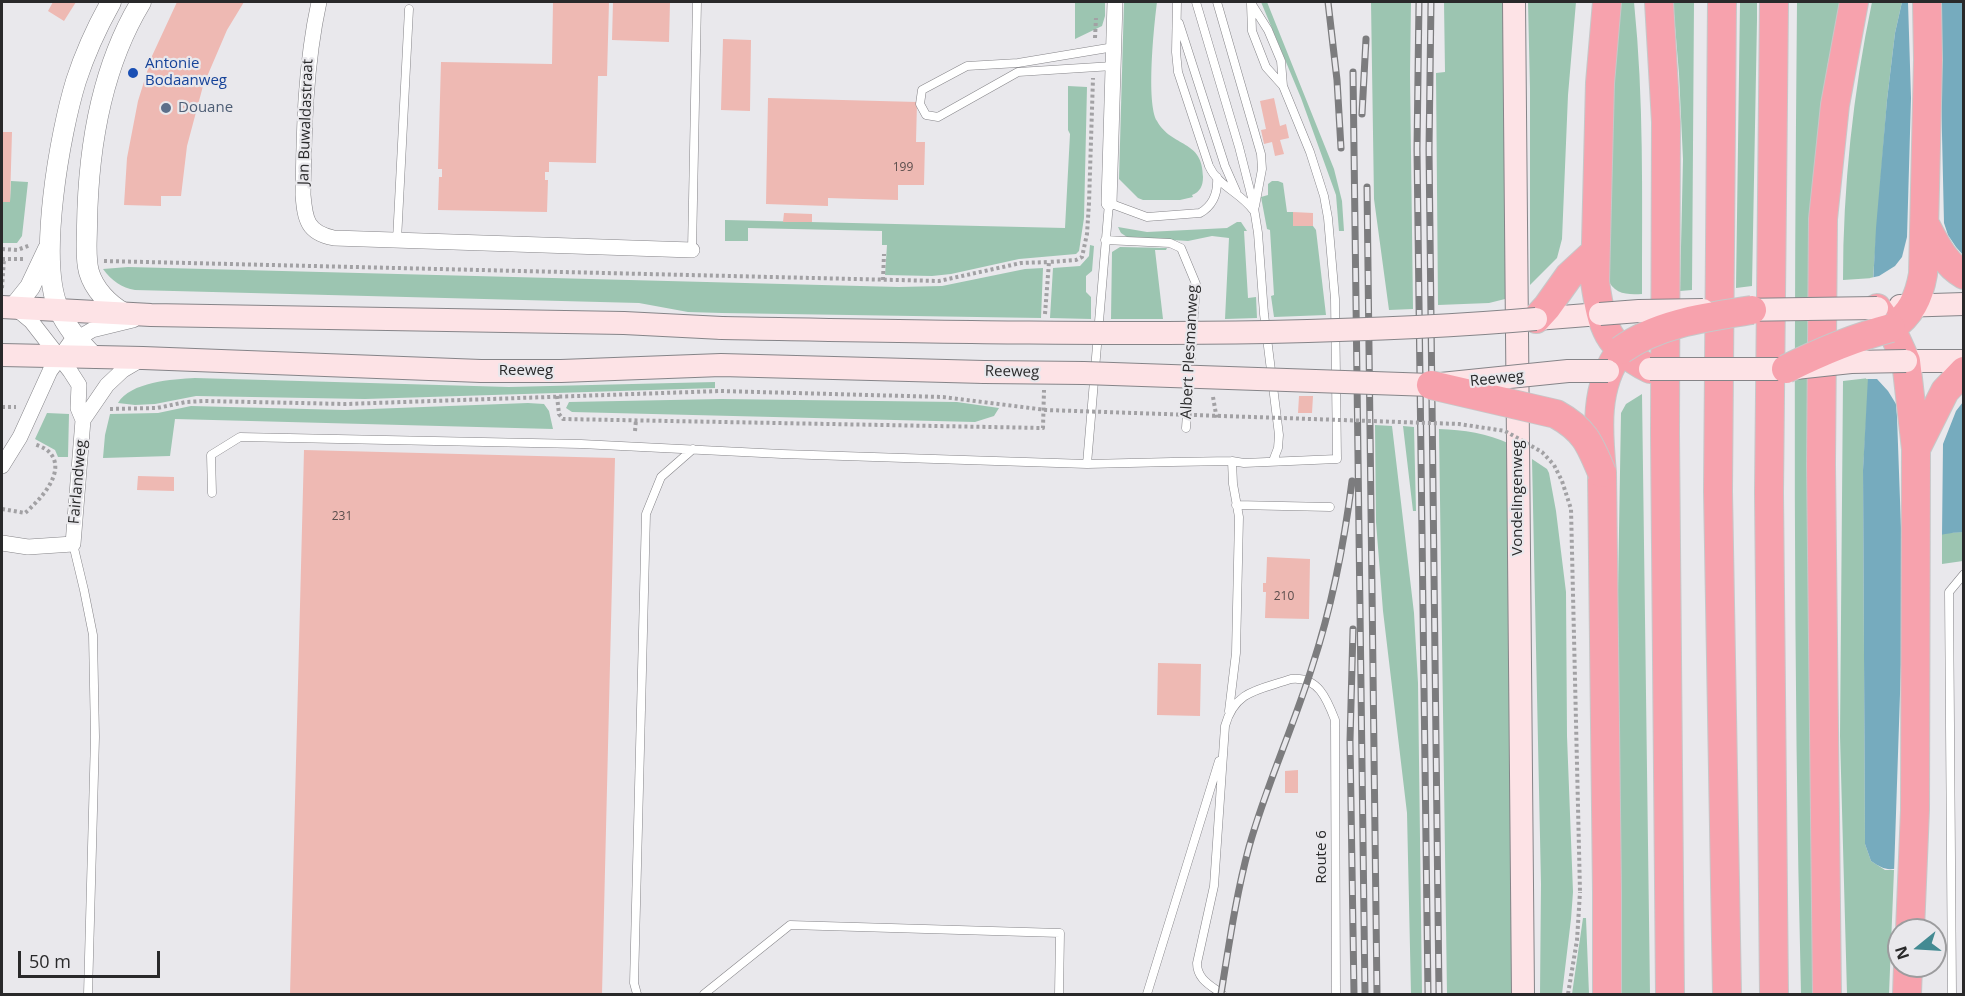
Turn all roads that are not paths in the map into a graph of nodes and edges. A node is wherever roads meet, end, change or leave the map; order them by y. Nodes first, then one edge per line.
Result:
1 (111, 2) edge
2 (141, 2) edge
3 (319, 2) edge
4 (697, 2) edge
5 (1115, 2) edge
6 (1177, 2) edge
7 (1196, 2) edge
8 (1217, 2) edge
9 (1251, 2) edge
10 (1514, 2) edge
11 (1606, 2) edge
12 (1659, 2) edge
13 (1722, 2) edge
14 (1774, 2) edge
15 (1854, 2) edge
16 (1927, 2) edge
17 (409, 9) dead end
18 (1177, 16) junction
19 (1114, 47) junction
20 (1113, 66) junction
21 (1283, 86) junction
22 (1217, 177) junction
23 (1238, 194) junction
24 (1109, 203) junction
25 (1255, 211) junction
26 (1926, 226) junction
27 (397, 240) junction
28 (1105, 240) junction
29 (50, 244) junction
30 (692, 250) joint
31 (1595, 252) junction
32 (1964, 275) edge
33 (6, 302) edge
34 (1914, 304) junction
35 (1964, 304) edge
36 (59, 309) junction
37 (1752, 310) junction
38 (124, 313) junction
39 (1600, 314) junction
40 (151, 315) junction
41 (1884, 318) junction
42 (1536, 319) junction
43 (78, 338) junction
44 (13, 356) edge
45 (59, 356) junction
46 (95, 358) junction
47 (143, 358) junction
48 (1614, 360) junction
49 (1964, 361) edge
50 (1906, 362) junction
51 (1650, 369) joint
52 (1786, 369) junction
53 (1964, 371) edge
54 (43, 386) junction
55 (1431, 386) junction
56 (87, 414) junction
57 (1186, 428) dead end
58 (1916, 449) junction
59 (693, 450) junction
60 (1232, 461) junction
61 (1272, 461) junction
62 (1087, 464) junction
63 (2, 466) edge
64 (1602, 473) junction
65 (212, 493) dead end
66 (1236, 505) junction
67 (1330, 507) dead end
68 (2, 543) edge
69 (73, 544) junction
70 (1964, 574) edge
71 (1229, 712) junction
72 (1223, 748) junction
73 (1910, 918) edge
74 (1907, 978) edge
75 (88, 994) edge
76 (637, 994) edge
77 (704, 994) edge
78 (1059, 994) edge
79 (1147, 994) edge
80 (1221, 994) edge
81 (1336, 994) edge
82 (1523, 994) edge
83 (1607, 994) edge
84 (1670, 994) edge
85 (1727, 994) edge
86 (1774, 994) edge
87 (1827, 994) edge
88 (1906, 994) edge
89 (1952, 994) edge

1 - 29 street
2 - 38 street
3 - 27 street, Jan Buwaldastraat
4 - 30 lane
5 - 19 street
6 - 18 lane
7 - 25 lane
8 - 25 lane
9 - 21 lane
9 - 21 lane
10 - 82 main road, Vondelingenweg
11 - 31 highway
12 - 84 highway
13 - 85 highway
14 - 86 highway
15 - 87 highway
16 - 26 highway
17 - 27 lane
18 - 22 lane
18 - 23 lane
19 - 20 street
19 - 20 lane
20 - 24 street
21 - 61 lane
22 - 23 lane
22 - 24 lane
23 - 25 lane
24 - 28 lane
25 - 61 lane
26 - 32 highway
26 - 34 highway
27 - 30 street
28 - 57 lane, Albert Plesmanweg
28 - 62 lane
29 - 33 street
29 - 36 street
31 - 39 highway
31 - 42 highway
33 - 36 main road
33 - 45 street, Fairlandweg
34 - 35 main road
34 - 41 highway
36 - 38 main road
36 - 43 street
37 - 39 main road, bridge
37 - 41 main road, bridge
37 - 48 highway, bridge
38 - 40 main road
39 - 42 main road
39 - 48 highway
40 - 42 main road, bridge
40 - 43 street
41 - 50 highway
41 - 52 highway, bridge
43 - 45 street
43 - 46 street
44 - 45 main road, Reeweg
44 - 54 street
45 - 46 main road, Reeweg
45 - 54 street
45 - 56 street, Fairlandweg
46 - 47 main road, Reeweg
47 - 55 main road, Reeweg, bridge
47 - 56 street
48 - 51 highway
48 - 55 main road, Reeweg, bridge
48 - 64 highway, bridge
49 - 50 main road
50 - 52 main road, bridge
50 - 58 highway
51 - 52 main road, bridge
53 - 58 highway
54 - 63 street
55 - 64 highway, bridge
56 - 69 street, Fairlandweg
58 - 73 highway
59 - 62 lane
59 - 65 lane
59 - 76 lane
60 - 61 lane
60 - 62 lane
60 - 66 lane
64 - 83 highway
66 - 67 lane
66 - 71 lane
68 - 69 street, Fairlandweg
69 - 75 lane
70 - 89 lane
71 - 72 lane
71 - 81 lane, Route 6
72 - 79 lane
72 - 80 lane
74 - 88 highway
77 - 78 lane

